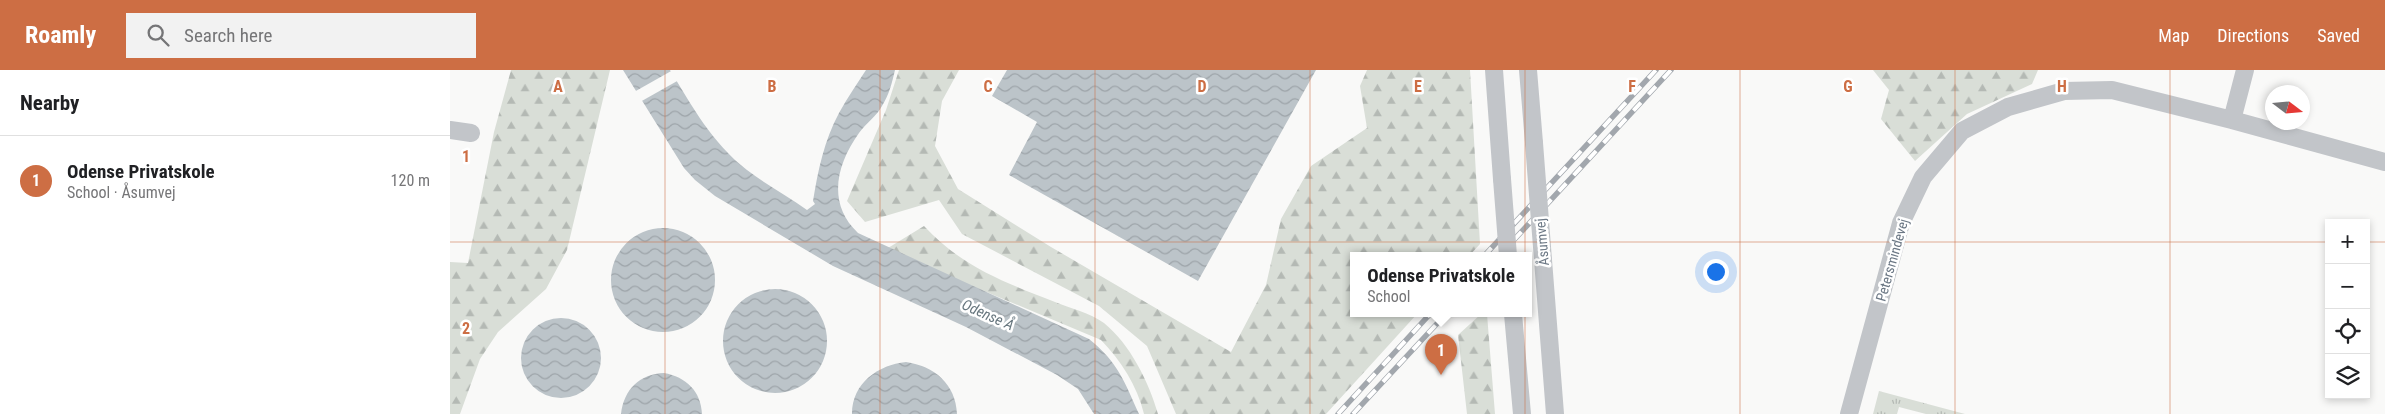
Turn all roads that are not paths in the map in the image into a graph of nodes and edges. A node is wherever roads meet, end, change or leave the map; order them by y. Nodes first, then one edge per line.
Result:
1 (1494, 70) edge
2 (1528, 70) edge
3 (2245, 70) edge
4 (2232, 120) junction
5 (450, 130) edge
6 (470, 133) dead end
7 (2385, 162) edge
8 (1508, 252) edge
9 (1513, 317) edge
10 (1522, 414) edge
11 (1555, 414) edge
12 (1849, 414) edge

1 - 8 street, bridge
2 - 11 street, Åsumvej, bridge
3 - 4 street
4 - 7 street, Petersmindevej
4 - 12 street, Petersmindevej
5 - 6 street
9 - 10 street

